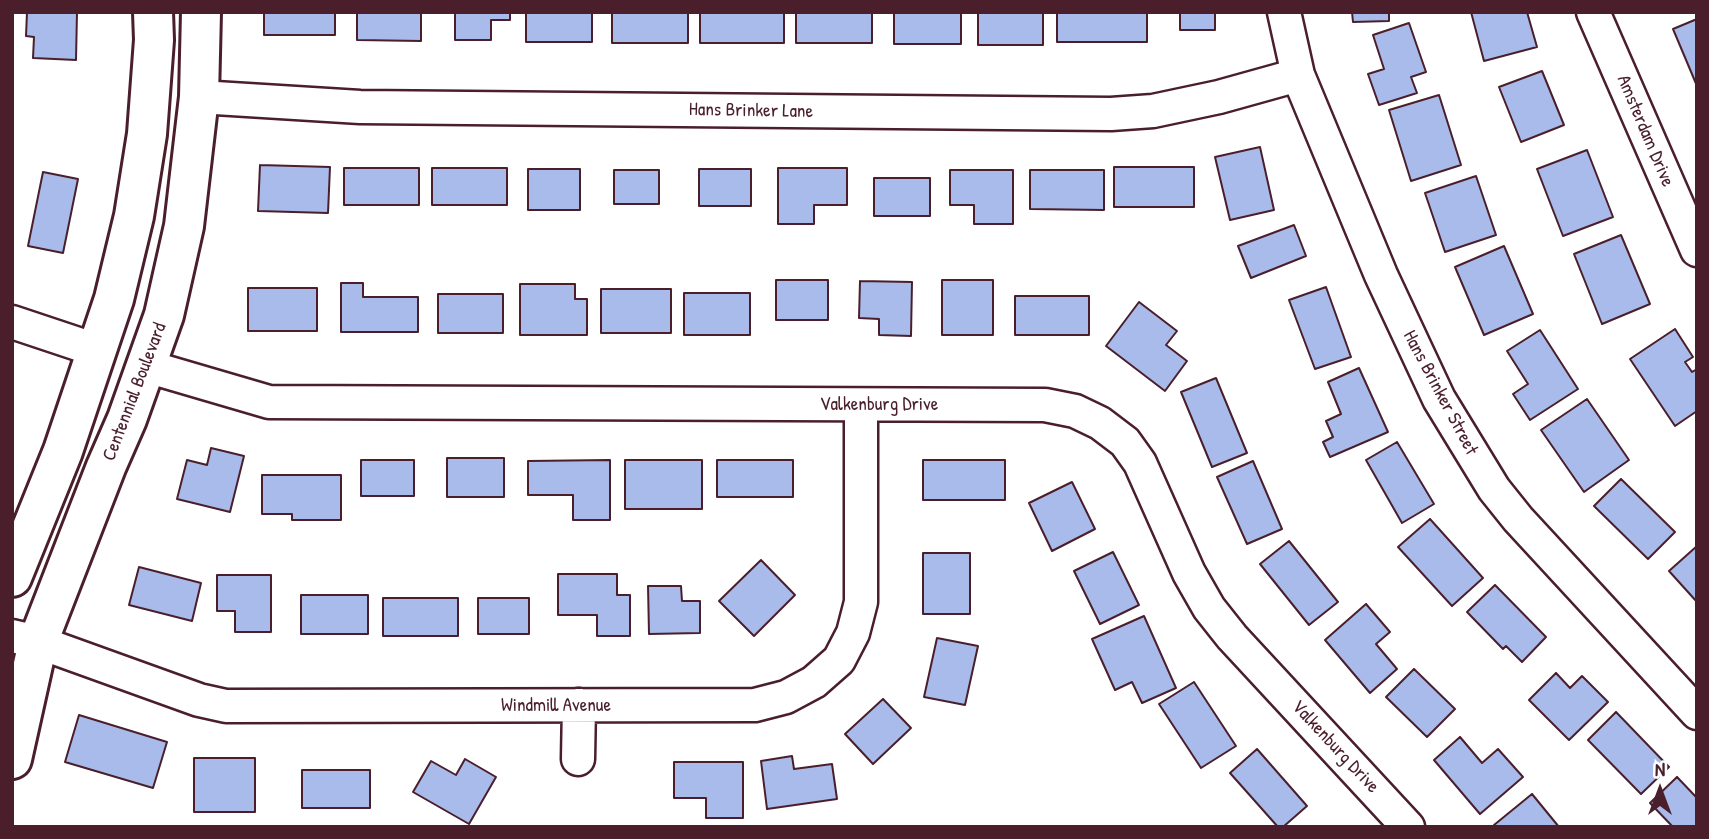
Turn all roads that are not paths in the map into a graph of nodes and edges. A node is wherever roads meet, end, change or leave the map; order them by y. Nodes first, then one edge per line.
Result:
1 (153, 12) edge
2 (201, 12) edge
3 (1284, 12) edge
4 (1593, 12) edge
5 (1298, 75) junction
6 (199, 97) junction
7 (1697, 250) edge
8 (12, 322) edge
9 (99, 351) junction
10 (146, 366) junction
11 (861, 405) junction
12 (12, 577) edge
13 (25, 639) edge
14 (579, 705) junction
15 (1697, 713) edge
16 (12, 759) edge
17 (578, 759) dead end
18 (1408, 827) edge

1 - 9 main road
2 - 6 main road, Centennial Boulevard
3 - 5 street, Hans Brinker Street
4 - 7 street, Amsterdam Drive
5 - 6 street, Hans Brinker Lane
5 - 15 street, Hans Brinker Street
6 - 10 main road, Centennial Boulevard
8 - 9 street
9 - 12 main road
10 - 11 street, Valkenburg Drive
10 - 13 main road, Centennial Boulevard
11 - 14 street, Windmill Avenue
11 - 18 street, Valkenburg Drive
13 - 14 street, Windmill Avenue
13 - 16 main road, Centennial Boulevard
14 - 17 street

